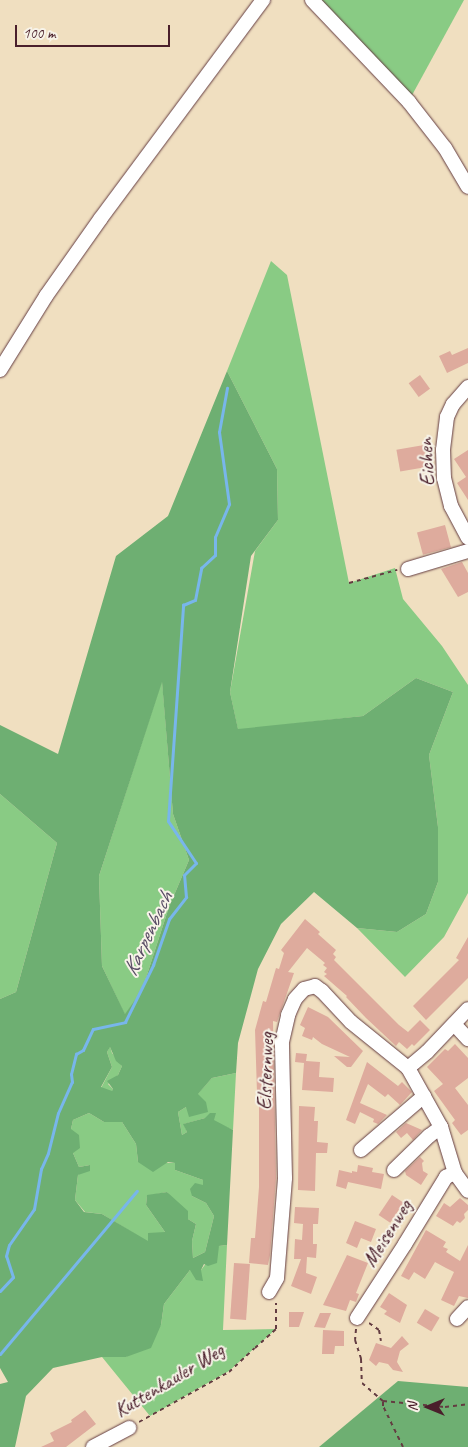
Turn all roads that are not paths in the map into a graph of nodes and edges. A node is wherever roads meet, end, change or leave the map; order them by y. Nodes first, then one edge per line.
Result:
1 (263, 0) edge
2 (312, 0) edge
3 (468, 187) edge
4 (0, 370) edge
5 (468, 387) edge
6 (468, 538) edge
7 (468, 551) edge
8 (408, 569) road end
9 (468, 1009) edge
10 (454, 1024) junction
11 (468, 1039) edge
12 (408, 1068) junction
13 (424, 1096) junction
14 (441, 1127) junction
15 (360, 1150) dead end
16 (394, 1170) dead end
17 (455, 1173) junction
18 (468, 1191) edge
19 (268, 1292) road end
20 (468, 1307) edge
21 (456, 1319) dead end
22 (363, 1320) road end
23 (128, 1428) road end
24 (93, 1447) edge

1 - 4 street
2 - 3 street
5 - 6 street, Eichen
7 - 8 street
9 - 10 street
10 - 11 street
10 - 12 street
12 - 13 street
12 - 19 street, Elsternweg
13 - 14 street
13 - 15 street
14 - 16 street
14 - 17 street
17 - 18 street
17 - 22 street, Meisenweg
20 - 21 street
23 - 24 street, Kuttenkauler Weg

